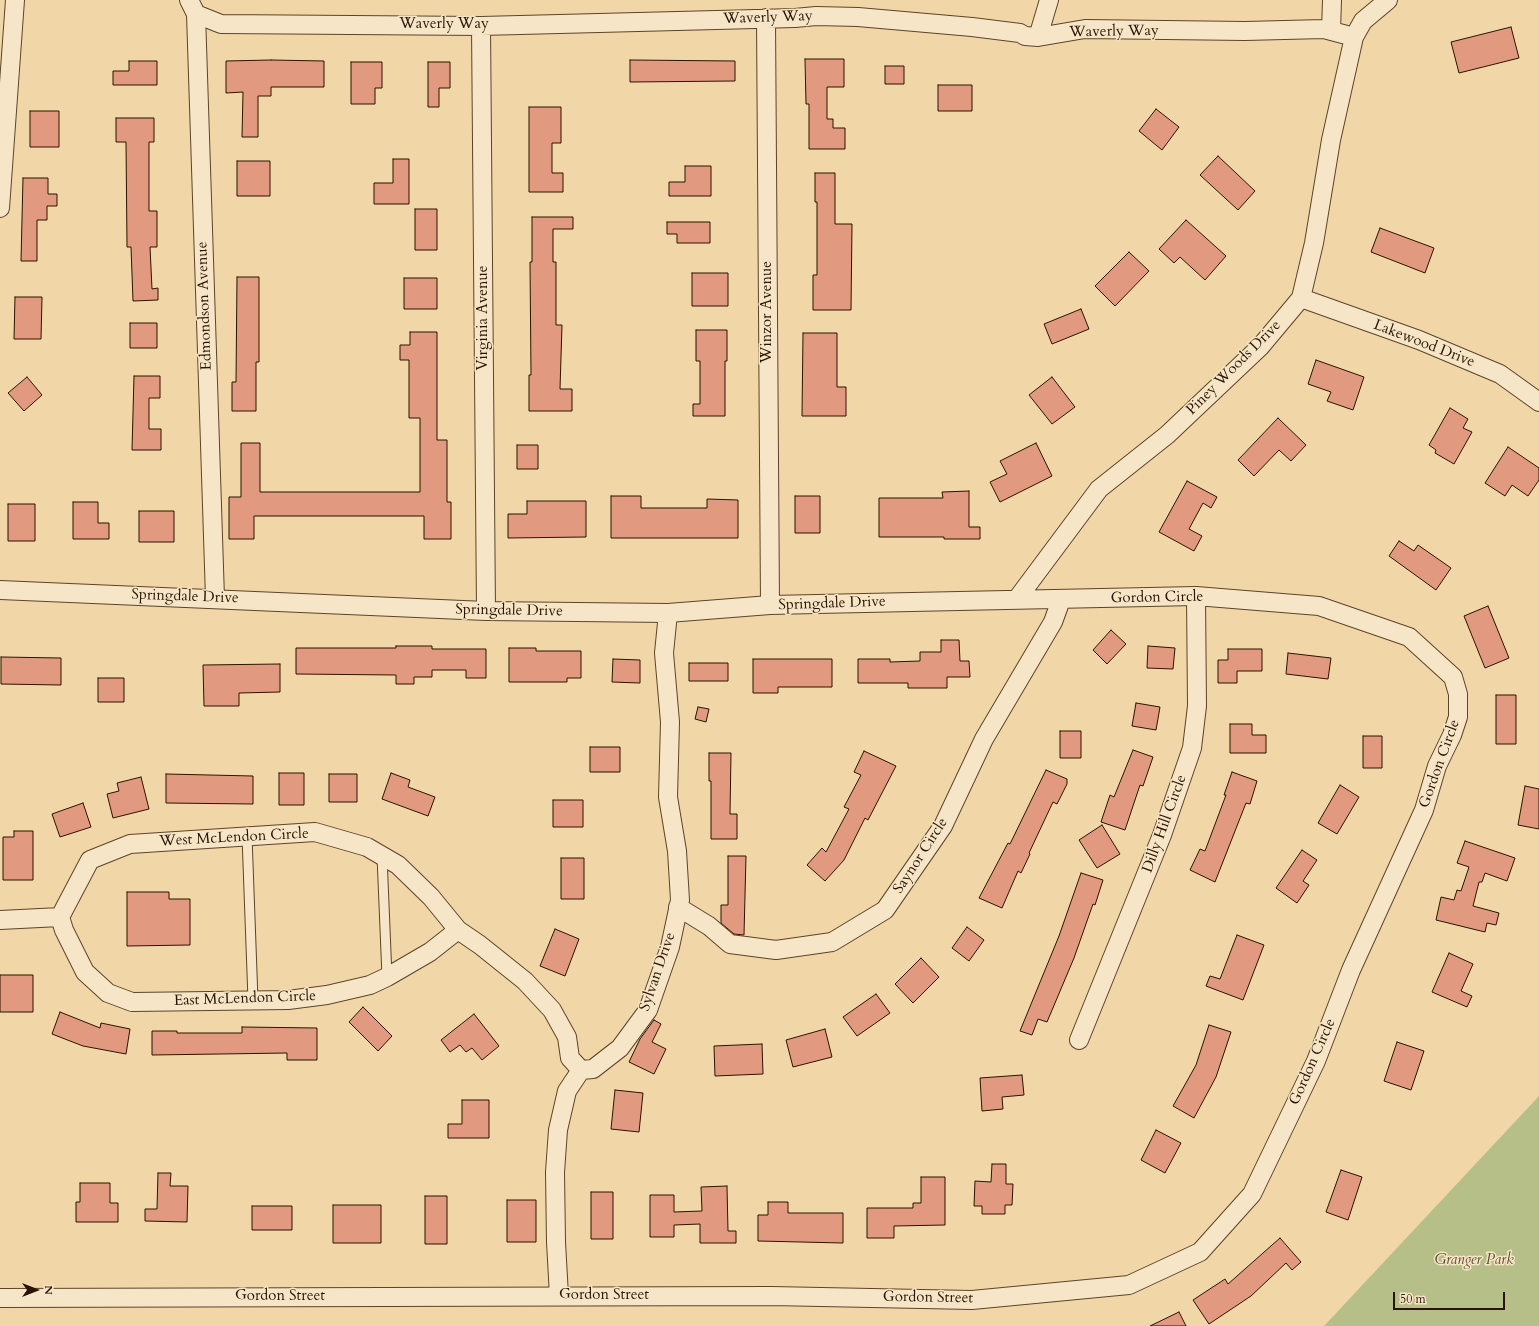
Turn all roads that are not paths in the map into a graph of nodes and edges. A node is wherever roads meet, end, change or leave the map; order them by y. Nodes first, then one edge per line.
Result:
1 (15, 0) edge
2 (1049, 0) edge
3 (1332, 0) edge
4 (1388, 0) edge
5 (193, 7) edge
6 (766, 18) junction
7 (481, 26) junction
8 (1331, 30) junction
9 (1038, 37) junction
10 (1354, 38) junction
11 (0, 208) edge
12 (1301, 298) junction
13 (1539, 402) edge
14 (0, 590) edge
15 (1196, 596) junction
16 (215, 598) junction
17 (1017, 599) junction
18 (1061, 600) junction
19 (770, 605) junction
20 (486, 611) junction
21 (668, 613) junction
22 (247, 836) junction
23 (382, 856) junction
24 (678, 907) junction
25 (60, 917) junction
26 (0, 920) edge
27 (458, 930) junction
28 (387, 977) junction
29 (253, 1000) junction
30 (1079, 1040) dead end
31 (581, 1070) junction
32 (1200, 1252) joint
33 (559, 1296) junction
34 (0, 1298) edge

1 - 11 street
2 - 9 street
3 - 8 street
4 - 10 street, Piney Woods Drive
5 - 7 street, Waverly Way
5 - 16 street, Edmondson Avenue
6 - 7 street, Waverly Way
6 - 9 street, Waverly Way
6 - 19 street, Winzor Avenue
7 - 20 street, Virginia Avenue
8 - 9 street, Waverly Way
8 - 10 street, Waverly Way
10 - 12 street, Piney Woods Drive
12 - 13 street, Lakewood Drive
12 - 17 street, Piney Woods Drive
14 - 16 street, Springdale Drive
15 - 18 street, Gordon Circle
15 - 30 street, Dilly Hill Circle
15 - 32 street, Gordon Circle
16 - 20 street, Springdale Drive
17 - 18 street, Gordon Circle
17 - 19 street, Springdale Drive
18 - 24 street, Saynor Circle
19 - 21 street, Springdale Drive
20 - 21 street, Springdale Drive
21 - 24 street, Sylvan Drive
22 - 23 street, West McLendon Circle
22 - 25 street, West McLendon Circle
22 - 29 lane
23 - 27 street, West McLendon Circle
23 - 28 lane
24 - 31 street, Sylvan Drive
25 - 26 street
25 - 29 street, East McLendon Circle
27 - 28 street, East McLendon Circle
27 - 31 street, West McLendon Circle
28 - 29 street, East McLendon Circle
31 - 33 street
32 - 33 street, Gordon Street
33 - 34 street, Gordon Street

